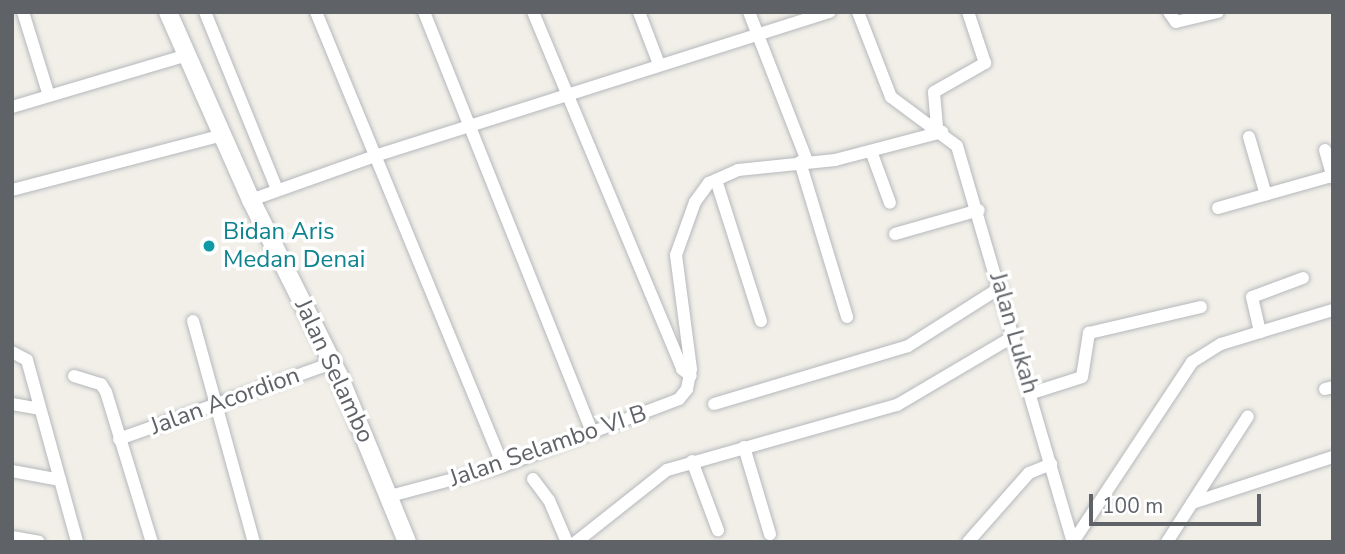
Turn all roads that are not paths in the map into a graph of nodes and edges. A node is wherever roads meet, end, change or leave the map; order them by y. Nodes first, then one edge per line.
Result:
1 (23, 12) edge
2 (168, 12) edge
3 (205, 12) edge
4 (316, 12) edge
5 (424, 12) edge
6 (533, 12) edge
7 (639, 12) edge
8 (749, 12) edge
9 (830, 12) edge
10 (858, 12) edge
11 (968, 12) edge
12 (1168, 12) edge
13 (1218, 12) edge
14 (758, 35) junction
15 (187, 55) junction
16 (659, 64) junction
17 (49, 96) junction
18 (566, 97) junction
19 (12, 107) edge
20 (468, 127) junction
21 (940, 129) junction
22 (223, 135) junction
23 (1249, 137) dead end
24 (1325, 150) dead end
25 (871, 151) junction
26 (375, 156) junction
27 (803, 161) junction
28 (1332, 177) edge
29 (716, 180) junction
30 (277, 189) junction
31 (12, 190) edge
32 (1266, 194) junction
33 (251, 200) junction
34 (890, 203) dead end
35 (1218, 208) dead end
36 (979, 210) junction
37 (895, 234) dead end
38 (1303, 278) dead end
39 (1001, 287) junction
40 (1202, 307) dead end
41 (1333, 310) edge
42 (847, 317) dead end
43 (193, 321) dead end
44 (761, 321) dead end
45 (1260, 332) junction
46 (1014, 336) junction
47 (12, 352) edge
48 (332, 363) junction
49 (74, 376) dead end
50 (691, 376) junction
51 (1032, 393) junction
52 (12, 404) edge
53 (714, 404) dead end
54 (214, 405) junction
55 (40, 409) junction
56 (1248, 416) dead end
57 (592, 431) junction
58 (119, 439) junction
59 (744, 447) junction
60 (1333, 457) edge
61 (692, 461) junction
62 (1051, 464) junction
63 (503, 466) junction
64 (12, 471) edge
65 (533, 479) dead end
66 (60, 480) junction
67 (390, 496) junction
68 (1192, 503) junction
69 (718, 530) dead end
70 (771, 534) dead end
71 (12, 537) edge
72 (39, 542) edge
73 (77, 542) edge
74 (152, 542) edge
75 (254, 542) edge
76 (407, 542) edge
77 (567, 542) edge
78 (576, 542) edge
79 (968, 542) edge
80 (1073, 542) edge
81 (1167, 542) edge

1 - 17 street
2 - 15 street, Jalan Selambo
3 - 30 street
4 - 26 street
5 - 20 street
6 - 18 street
7 - 16 street
8 - 14 street
9 - 14 street
10 - 21 street
11 - 21 street
12 - 13 street
14 - 16 street
14 - 27 street
15 - 17 street
15 - 22 street, Jalan Selambo
16 - 18 street
17 - 19 street
18 - 20 street
18 - 50 street
20 - 26 street
20 - 57 street
21 - 25 street
21 - 36 street, Jalan Lukah
22 - 31 street
22 - 33 street, Jalan Selambo
23 - 32 street
24 - 28 street
25 - 27 street
25 - 34 street
26 - 30 street
26 - 63 street
27 - 29 street
27 - 42 street
28 - 32 street
29 - 44 street
29 - 50 street
30 - 33 street
32 - 35 street
33 - 48 street, Jalan Selambo
36 - 37 street
36 - 39 street, Jalan Lukah
38 - 45 street
39 - 46 street, Jalan Lukah
39 - 53 street
40 - 51 street
41 - 45 street
43 - 54 street
45 - 80 street
46 - 51 street, Jalan Lukah
46 - 59 street
47 - 55 street
48 - 54 street, Jalan Acordion
48 - 67 street, Jalan Selambo
49 - 58 street
50 - 57 street, Jalan Selambo VI B
51 - 62 street, Jalan Lukah
52 - 55 street
54 - 58 street, Jalan Acordion
54 - 75 street
55 - 66 street
56 - 68 street
57 - 63 street, Jalan Selambo VI B
58 - 74 street
59 - 61 street
59 - 70 street
60 - 68 street
61 - 69 street
61 - 78 street
62 - 79 street
62 - 80 street, Jalan Lukah
63 - 67 street, Jalan Selambo VI B
64 - 66 street
65 - 77 street
66 - 73 street
67 - 76 street, Jalan Selambo
68 - 81 street
71 - 72 street

